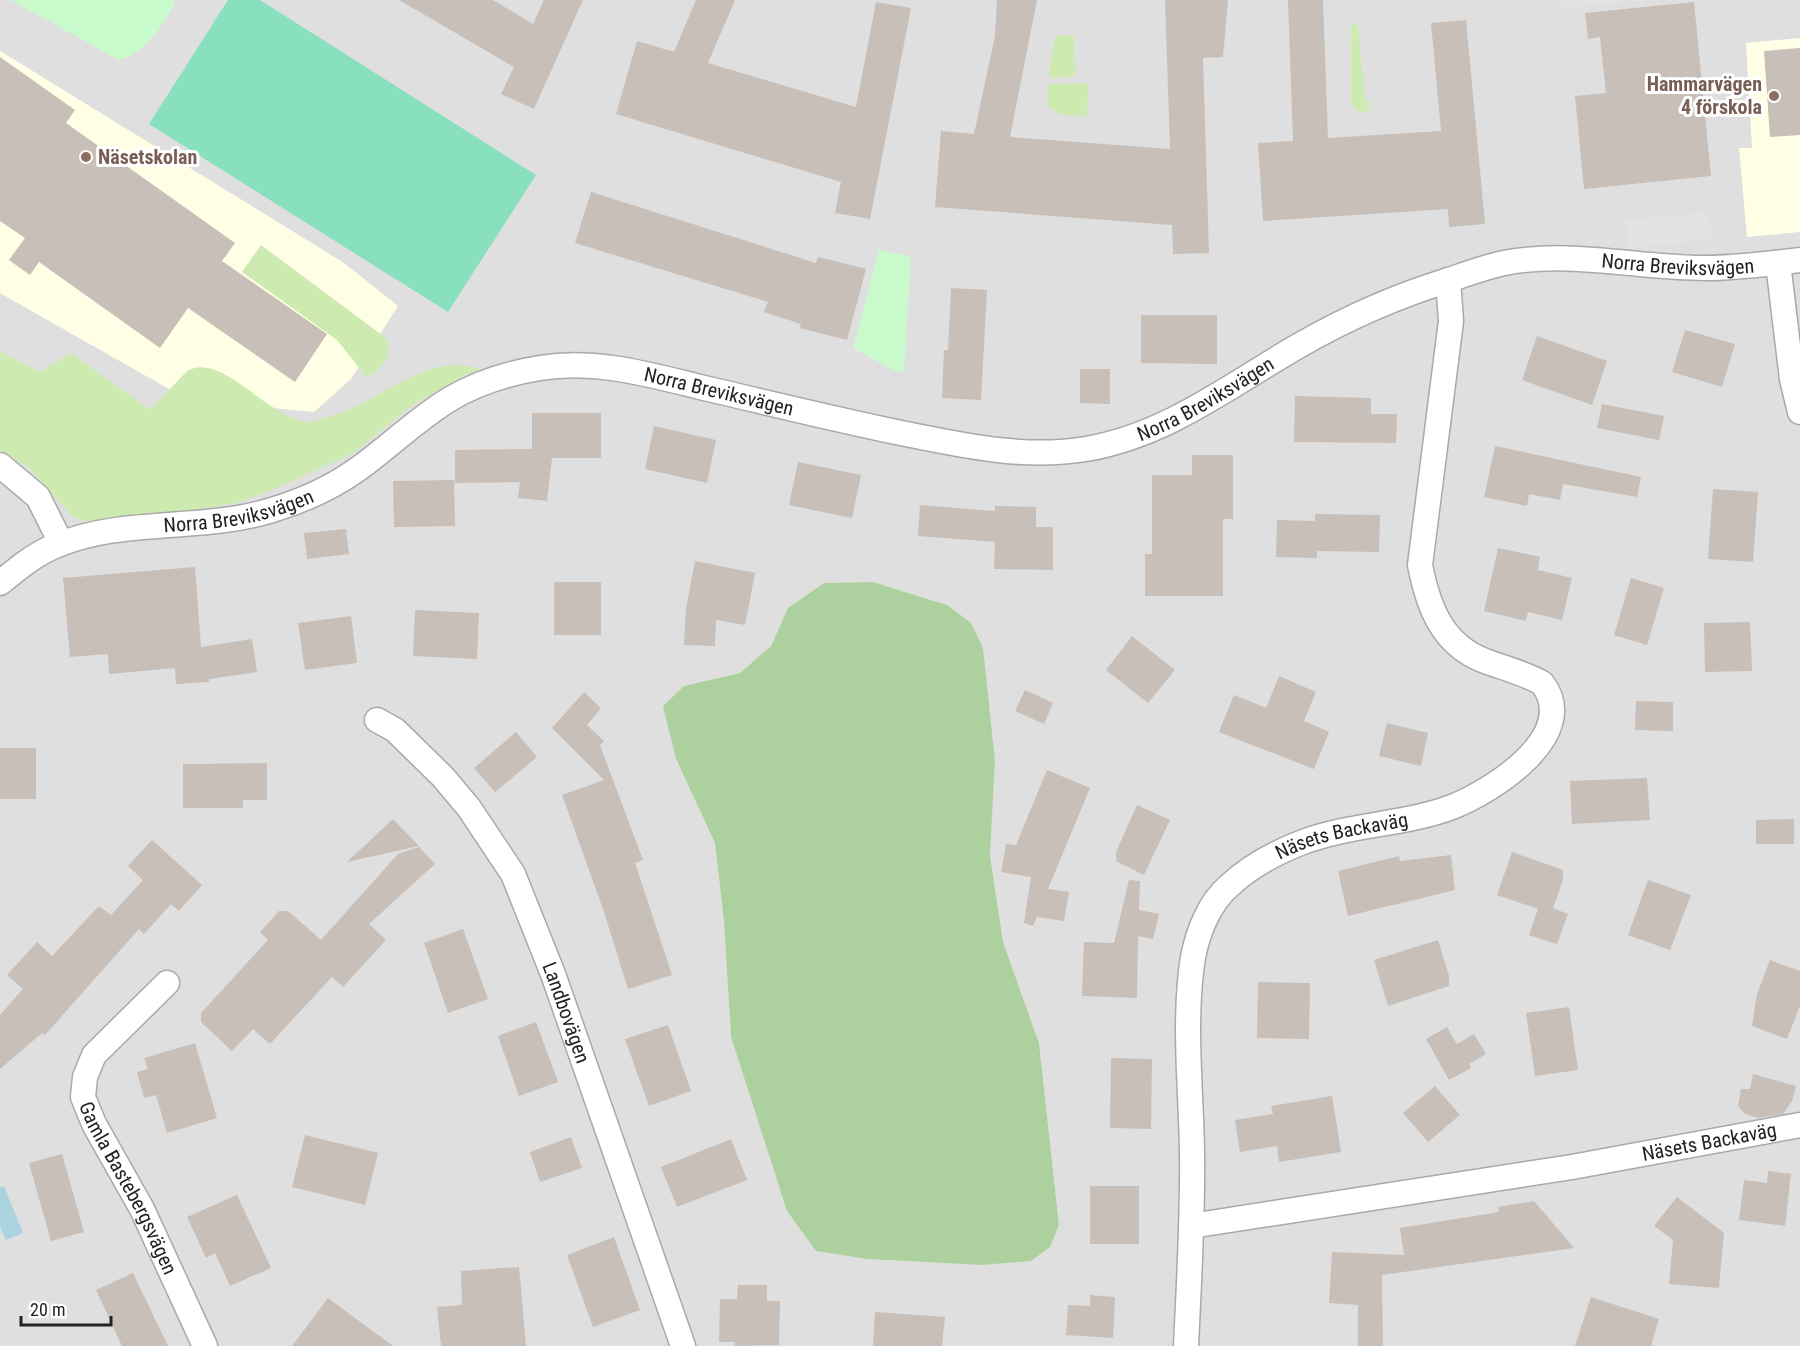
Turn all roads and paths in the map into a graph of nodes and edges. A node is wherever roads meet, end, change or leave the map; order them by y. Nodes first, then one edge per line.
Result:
1 (1789, 261) edge
2 (1448, 280) junction
3 (1800, 412) edge
4 (0, 465) edge
5 (61, 543) junction
6 (0, 583) edge
7 (377, 720) dead end
8 (168, 983) dead end
9 (1800, 1125) edge
10 (1191, 1226) junction
11 (205, 1346) edge
12 (683, 1346) edge
13 (1186, 1346) edge

1 - 2 street, Norra Breviksvägen
1 - 3 street
2 - 5 street, Norra Breviksvägen
2 - 10 street, Näsets Backaväg
4 - 5 street
5 - 6 street, Norra Breviksvägen
7 - 12 street, Landbovägen
8 - 11 street, Gamla Bastebergsvägen
9 - 10 street, Näsets Backaväg
10 - 13 street, Näsets Backaväg

